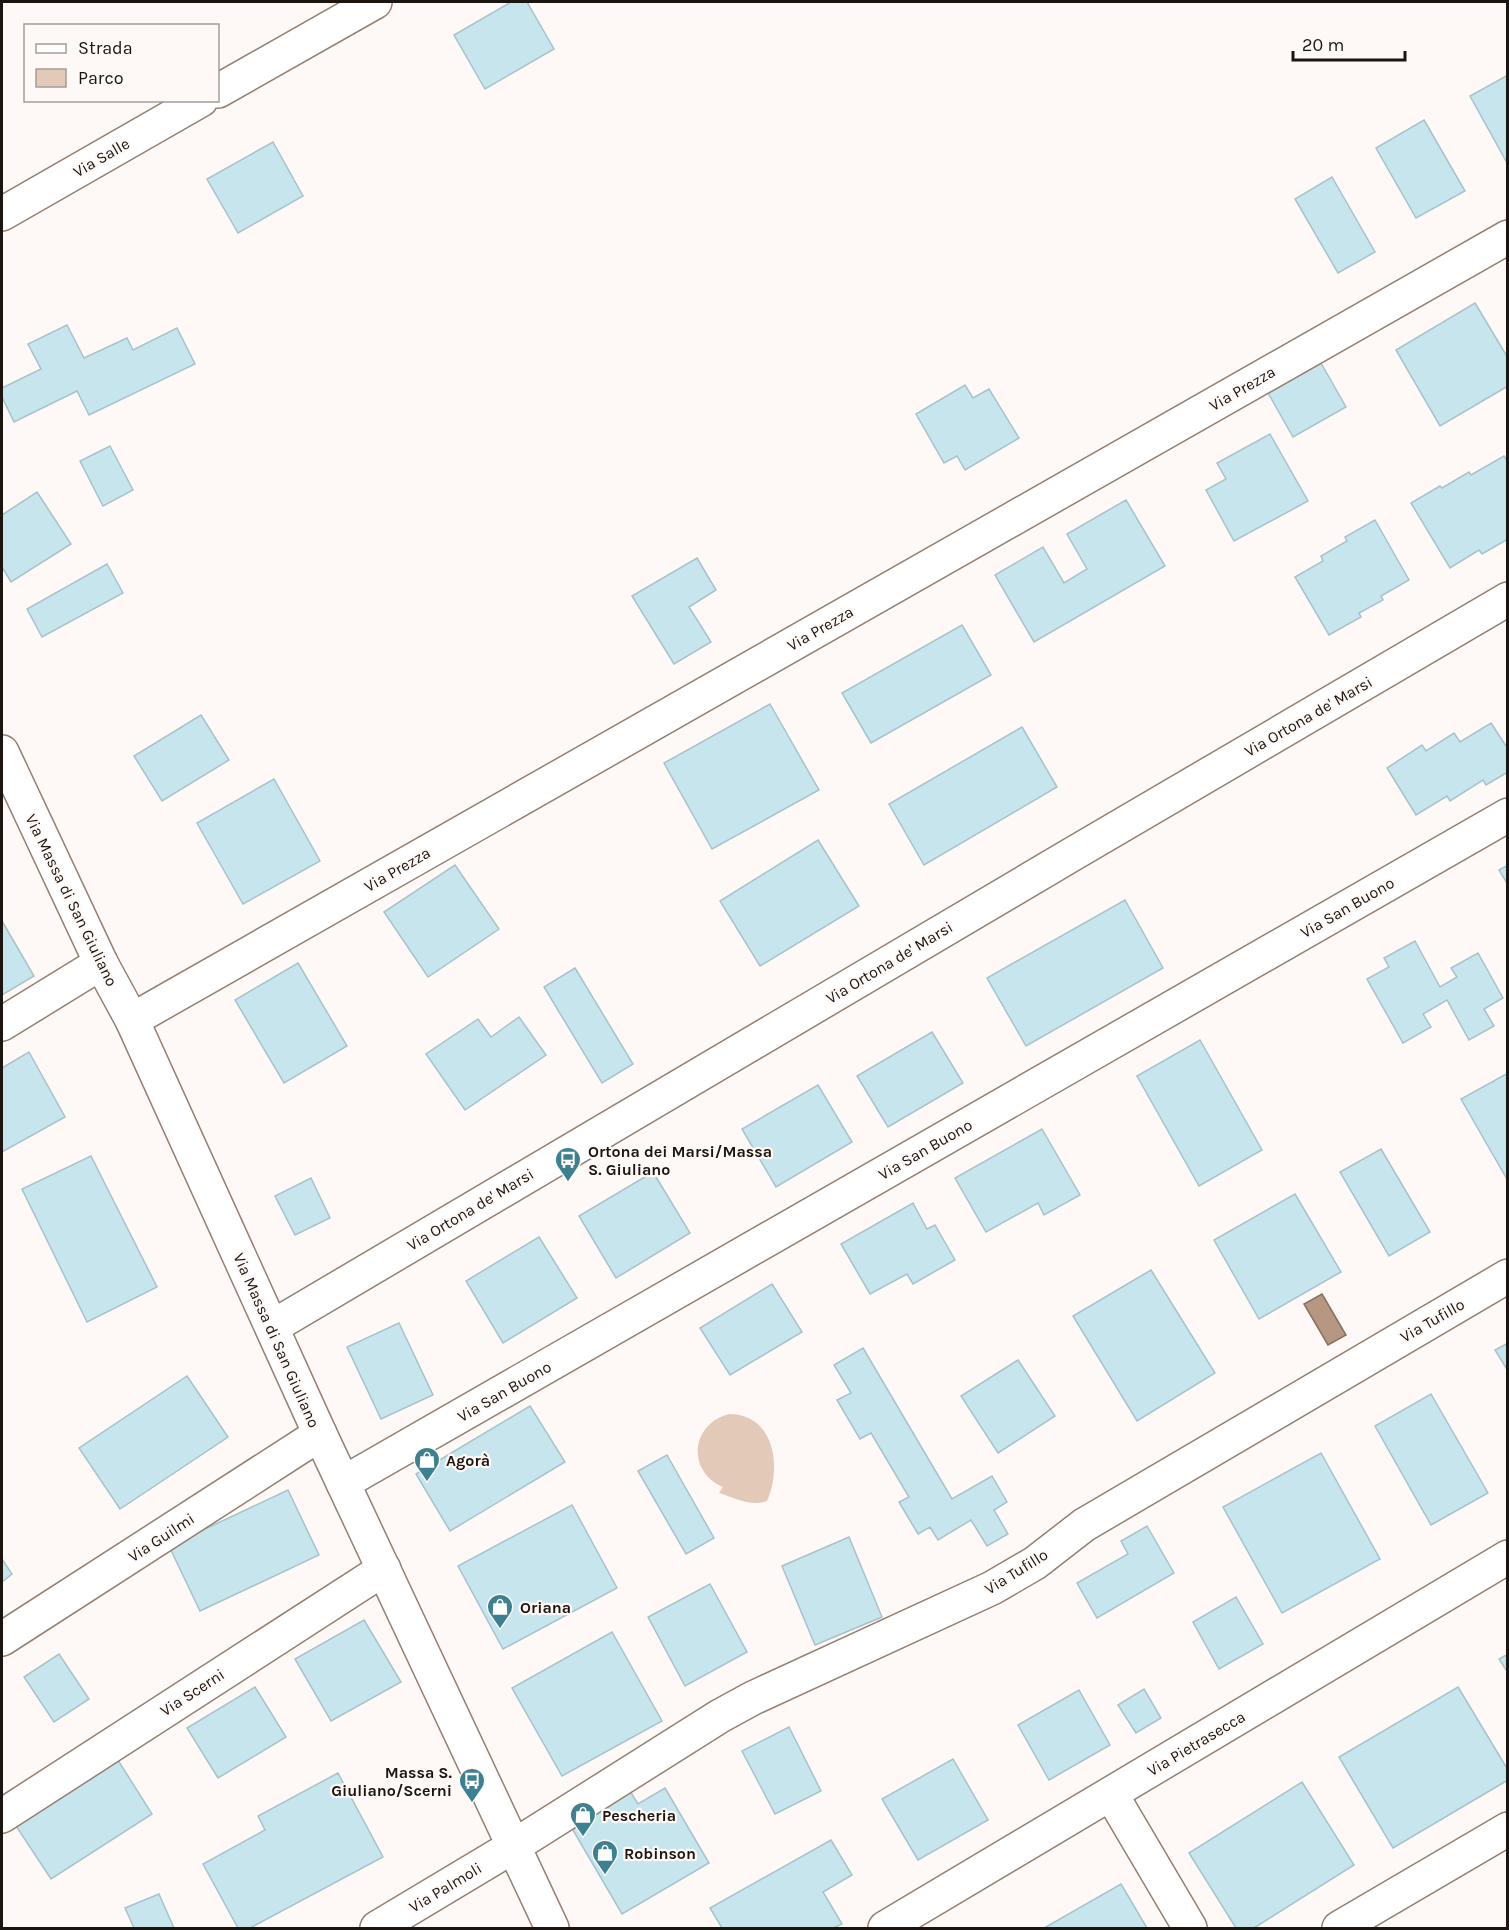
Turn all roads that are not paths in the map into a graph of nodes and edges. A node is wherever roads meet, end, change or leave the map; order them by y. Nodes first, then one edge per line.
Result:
1 (375, 2) edge
2 (219, 90) edge
3 (198, 102) edge
4 (2, 214) edge
5 (1508, 237) edge
6 (1508, 599) edge
7 (2, 752) edge
8 (1508, 815) edge
9 (101, 963) junction
10 (132, 1020) junction
11 (2, 1024) edge
12 (1508, 1276) edge
13 (272, 1327) junction
14 (320, 1434) junction
15 (343, 1483) junction
16 (1508, 1557) edge
17 (384, 1569) junction
18 (2, 1639) edge
19 (1111, 1794) junction
20 (2, 1815) edge
21 (1508, 1829) edge
22 (514, 1846) junction
23 (377, 1929) edge
24 (552, 1929) edge
25 (885, 1929) edge
26 (1190, 1929) edge
27 (1339, 1929) edge

1 - 2 street
3 - 4 street, Via Salle
5 - 10 street, Via Prezza
6 - 13 street, Via Ortona de' Marsi
7 - 9 street, Via Massa di San Giuliano
8 - 15 street, Via San Buono
9 - 10 street, Via Massa di San Giuliano
9 - 11 street
10 - 13 street, Via Massa di San Giuliano
12 - 22 street, Via Tufillo
13 - 14 street, Via Massa di San Giuliano
14 - 15 street, Via Massa di San Giuliano
14 - 18 street, Via Guilmi
15 - 17 street, Via Massa di San Giuliano
16 - 19 street, Via Pietrasecca
17 - 20 street, Via Scerni
17 - 22 street, Via Massa di San Giuliano
19 - 25 street, Via Pietrasecca
19 - 26 street
21 - 27 street
22 - 23 street, Via Palmoli
22 - 24 street, Via Massa di San Giuliano

